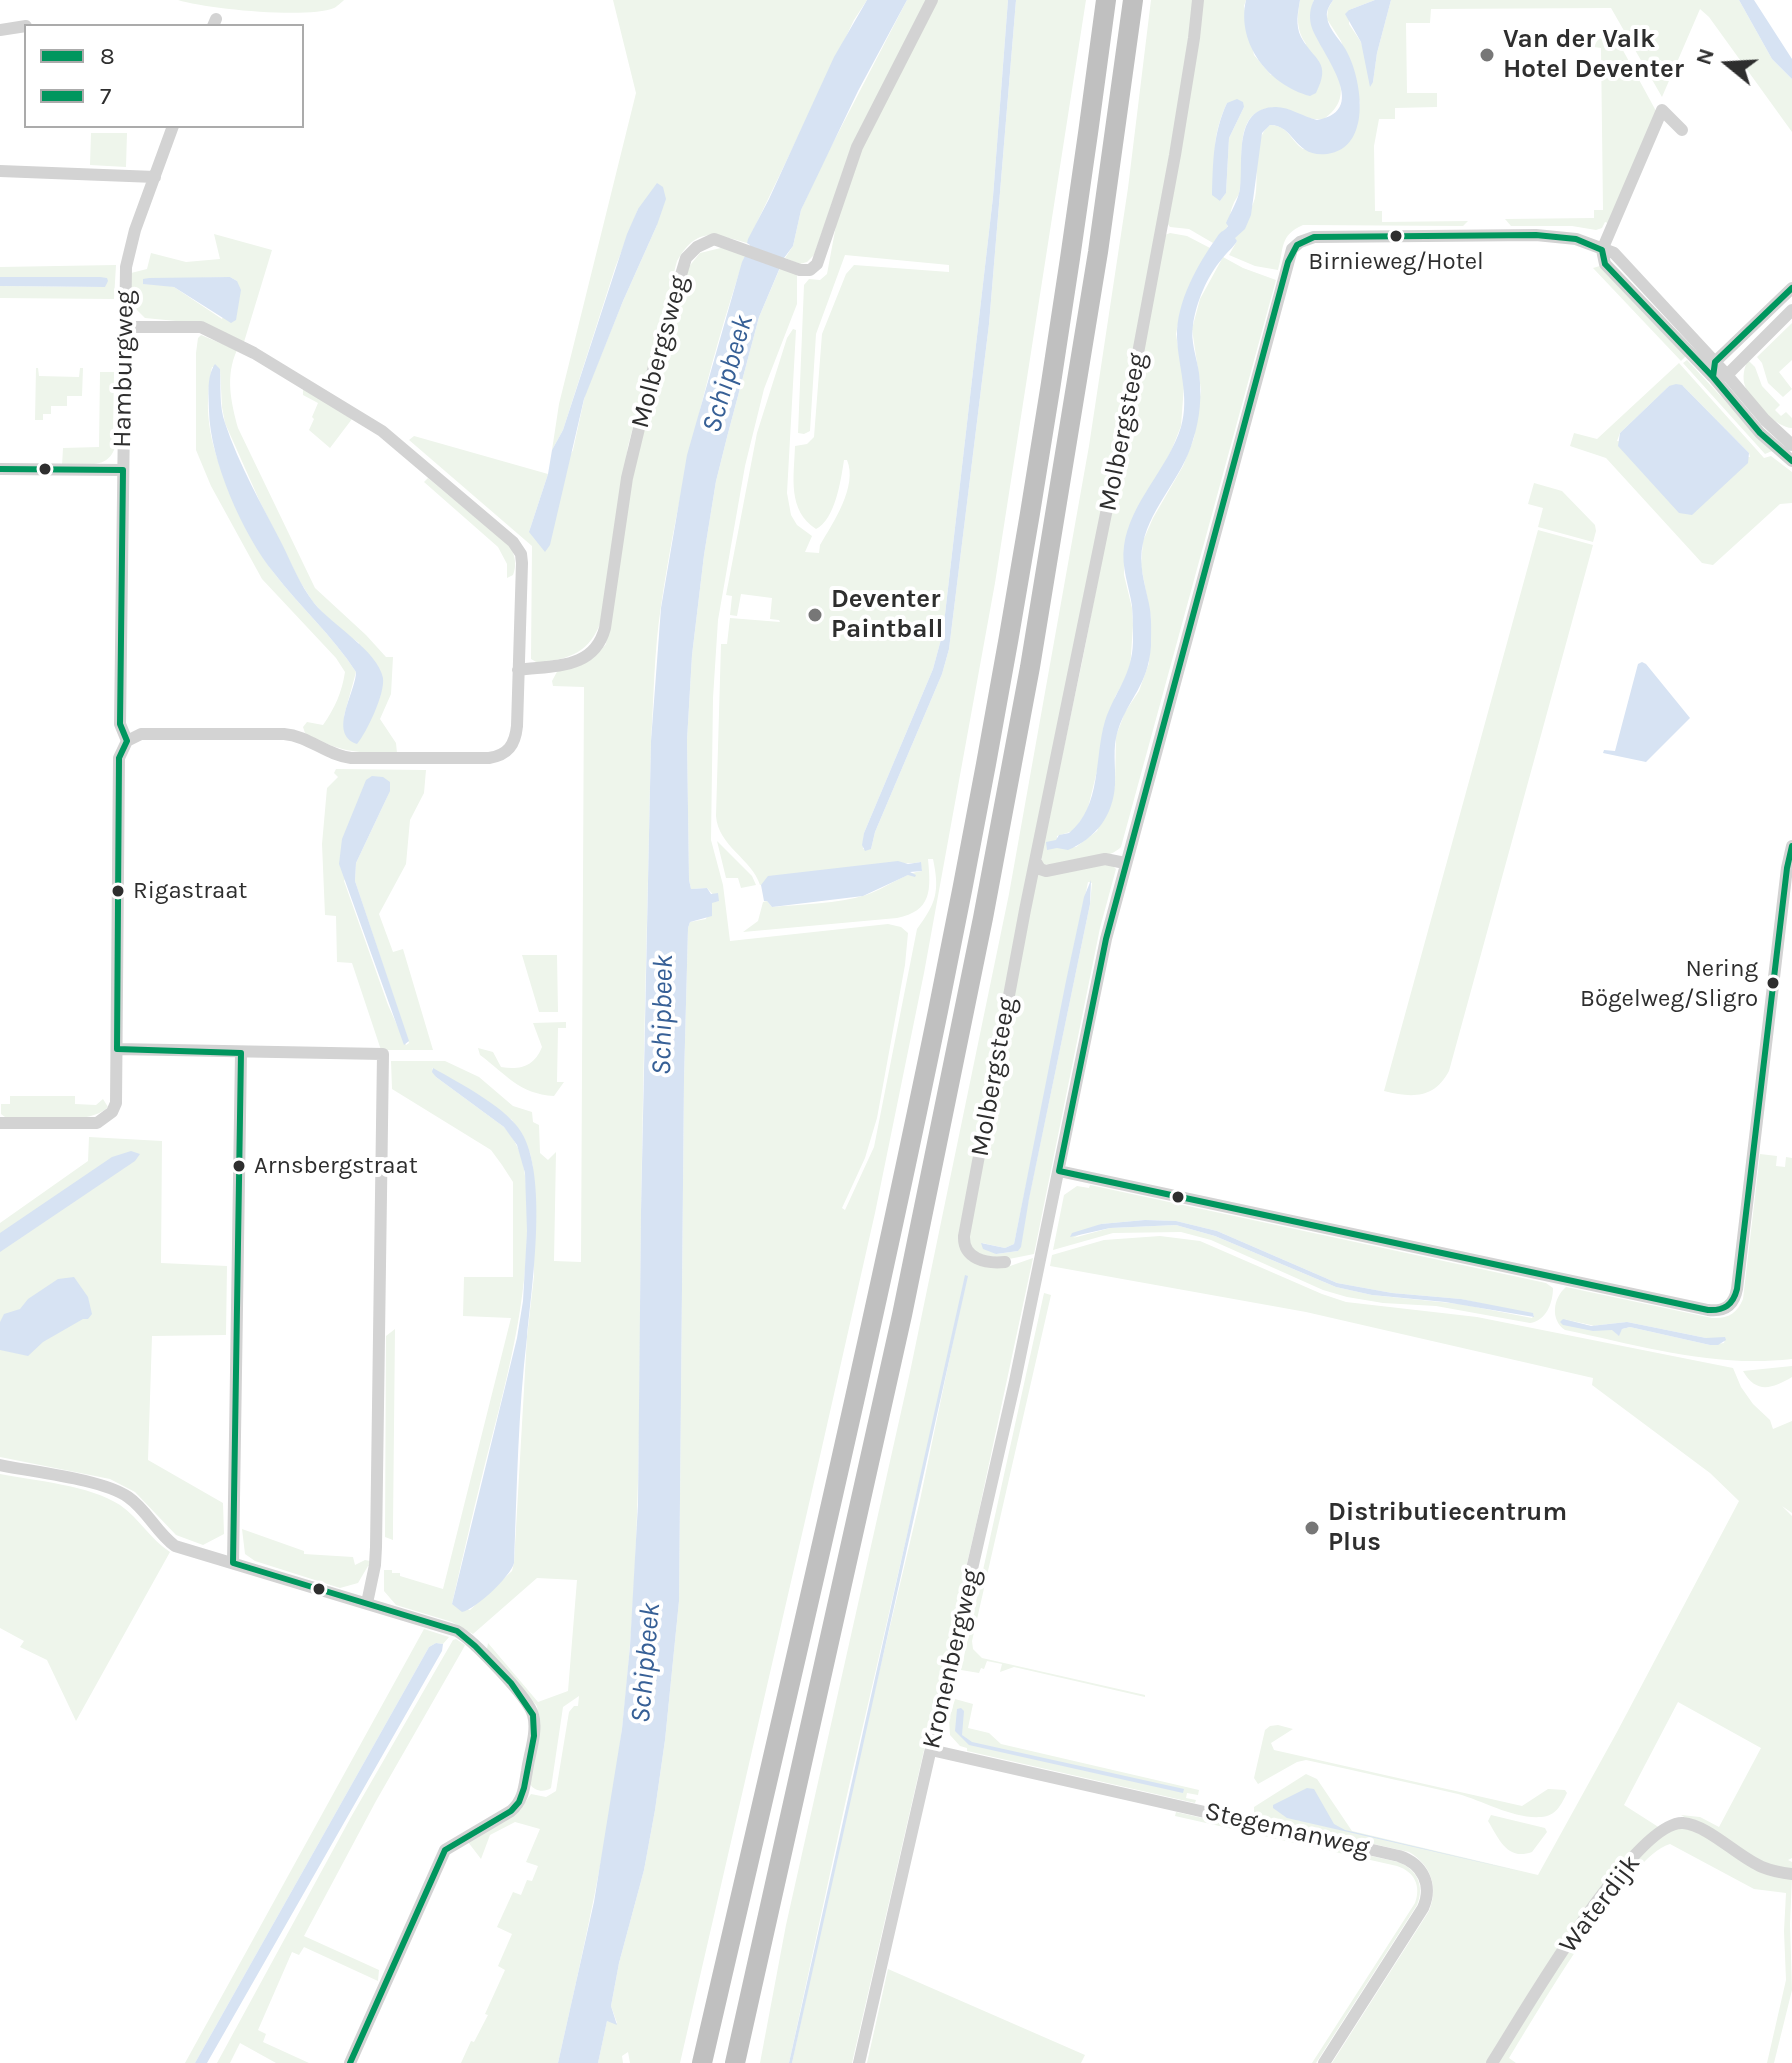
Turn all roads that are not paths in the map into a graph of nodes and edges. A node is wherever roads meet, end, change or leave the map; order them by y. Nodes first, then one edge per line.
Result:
1 (932, 0) edge
2 (1106, 0) edge
3 (1133, 0) edge
4 (1198, 0) edge
5 (24, 26) edge
6 (0, 30) edge
7 (172, 128) edge
8 (1682, 130) dead end
9 (0, 171) edge
10 (155, 177) junction
11 (1602, 250) junction
12 (1792, 288) edge
13 (1792, 310) edge
14 (124, 327) junction
15 (1715, 362) junction
16 (1727, 375) junction
17 (1713, 377) junction
18 (1790, 449) edge
19 (0, 469) edge
20 (123, 470) junction
21 (518, 670) junction
22 (127, 741) junction
23 (1792, 846) edge
24 (1036, 862) junction
25 (1125, 863) junction
26 (117, 1049) junction
27 (241, 1053) junction
28 (0, 1123) edge
29 (1059, 1171) junction
30 (1005, 1262) dead end
31 (0, 1465) edge
32 (233, 1563) junction
33 (367, 1603) junction
34 (931, 1750) junction
35 (1792, 1874) edge
36 (757, 1957) junction
37 (350, 2063) edge
38 (702, 2063) edge
39 (735, 2063) edge
40 (748, 2063) edge
41 (859, 2063) edge
42 (1324, 2063) edge
43 (1492, 2063) edge

1 - 21 street, Molbergsweg
2 - 38 highway
3 - 36 highway
4 - 24 street, Molbergsteeg
5 - 6 street
7 - 10 street, Hamburgweg
8 - 11 street
9 - 10 street
10 - 14 street, Hamburgweg
11 - 15 street, Kronenbergweg
11 - 17 street
11 - 25 street, Kronenbergweg
12 - 15 street
13 - 16 street
14 - 20 street, Hamburgweg
14 - 21 street
15 - 16 street, Kronenbergweg
15 - 17 street
16 - 17 street
16 - 18 street, Kronenbergweg
17 - 18 street
19 - 20 street
20 - 22 street, Hamburgweg
21 - 22 street
22 - 26 street, Hamburgweg
23 - 29 street
24 - 25 street
24 - 30 street, Molbergsteeg
25 - 29 street, Kronenbergweg
26 - 27 street
26 - 28 street, Hamburgweg
27 - 32 street
27 - 33 street
29 - 34 street, Kronenbergweg
31 - 32 street
32 - 33 street
33 - 37 street
34 - 41 street, Kronenbergweg
34 - 42 street, Stegemanweg
35 - 43 street, Waterdijk
36 - 39 highway
36 - 40 highway

